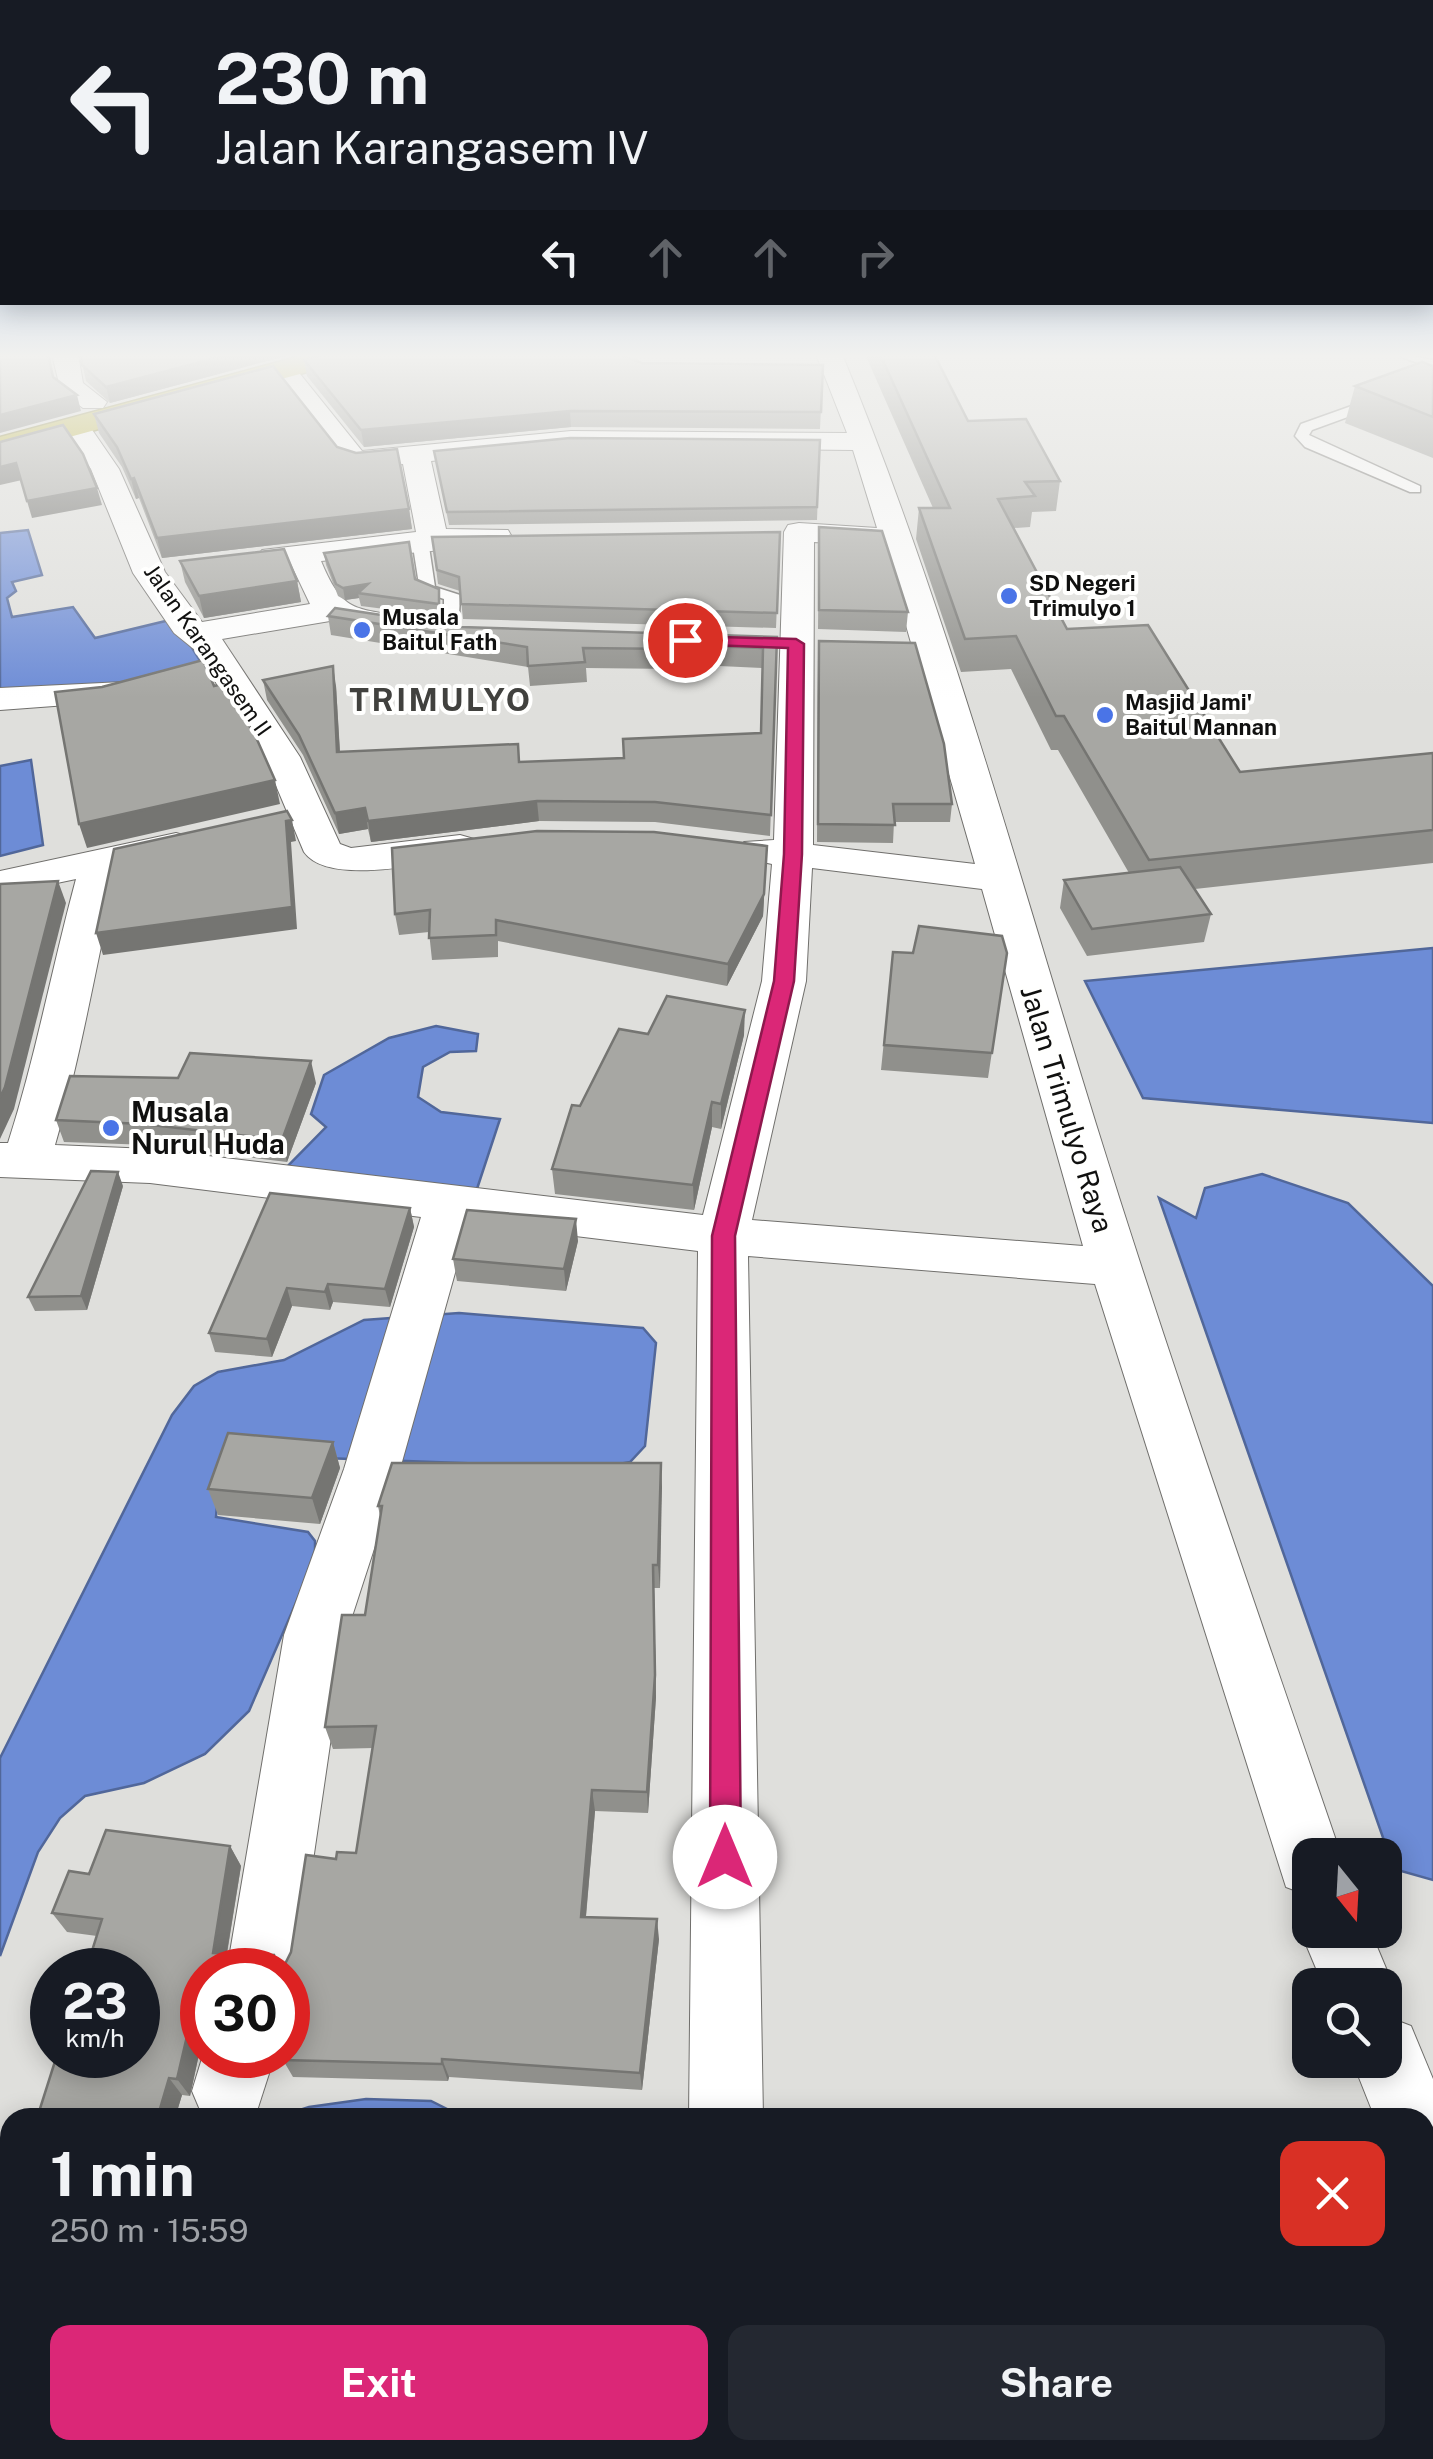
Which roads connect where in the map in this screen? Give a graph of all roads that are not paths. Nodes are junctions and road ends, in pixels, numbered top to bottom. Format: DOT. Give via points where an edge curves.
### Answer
graph roads {
  1 [pos="105,469"];
  2 [pos="417,469"];
  3 [pos="873,469"];
  4 [pos="1368,469"];
  5 [pos="1415,489"];
  6 [pos="531,536"];
  7 [pos="895,538"];
  8 [pos="426,540"];
  9 [pos="302,554"];
  10 [pos="245,561"];
  11 [pos="188,568"];
  12 [pos="149,573"];
  13 [pos="329,610"];
  14 [pos="196,633"];
  15 [pos="467,633"];
  16 [pos="757,642"];
  17 [pos="815,644"];
  18 [pos="224,665"];
  19 [pos="0,699"];
  20 [pos="309,814"];
  21 [pos="270,823"];
  22 [pos="213,837"];
  23 [pos="501,842"];
  24 [pos="714,845"];
  25 [pos="793,854"];
  26 [pos="100,862"];
  27 [pos="998,879"];
  28 [pos="0,883"];
  29 [pos="14,1160"];
  30 [pos="449,1206"];
  31 [pos="723,1236"];
  32 [pos="1115,1267"];
  33 [pos="1302,1838"];
  34 [pos="265,1948"];
  35 [pos="1396,2078"];
  36 [pos="726,2108"];
  37 [pos="1408,2108"];
  1 -- 12 [label="street, Jalan Karangasem II"];
  2 -- 8 [label="street"];
  3 -- 7 [label="street, Jalan Trimulyo Raya"];
  4 -- 5 [label="lane"];
  6 -- 8 [label="street"];
  7 -- 17 [label="street" via="784,532"];
  7 -- 27 [label="street, Jalan Trimulyo Raya" via="910,646"];
  8 -- 9 [label="street"];
  8 -- 15 [label="lane" via="428,591 452,594"];
  9 -- 10 [label="street"];
  9 -- 13 [label="street"];
  11 -- 12 [label="street"];
  12 -- 14 [label="street, Jalan Karangasem II"];
  13 -- 14 [label="street"];
  13 -- 15 [label="street"];
  14 -- 18 [label="street, Jalan Karangasem II"];
  16 -- 17 [label="street"];
  17 -- 25 [label="street"];
  18 -- 19 [label="street" via="108,696"];
  18 -- 20 [label="street, Jalan Karangasem II"];
  20 -- 21 [label="street"];
  20 -- 23 [label="street, Jalan Karangasem II" via="324,852 348,860"];
  22 -- 26 [label="street"];
  24 -- 25 [label="street"];
  25 -- 27 [label="street"];
  25 -- 31 [label="street" via="784,981"];
  26 -- 28 [label="street"];
  26 -- 29 [label="street" via="57,1062"];
  27 -- 32 [label="street, Jalan Trimulyo Raya"];
  29 -- 30 [label="street" via="150,1166"];
  30 -- 31 [label="street"];
  30 -- 34 [label="street" via="315,1635"];
  31 -- 32 [label="street"];
  31 -- 36 [label="street"];
  32 -- 33 [label="street, Jalan Trimulyo Raya"];
  35 -- 37 [label="street"];
}
